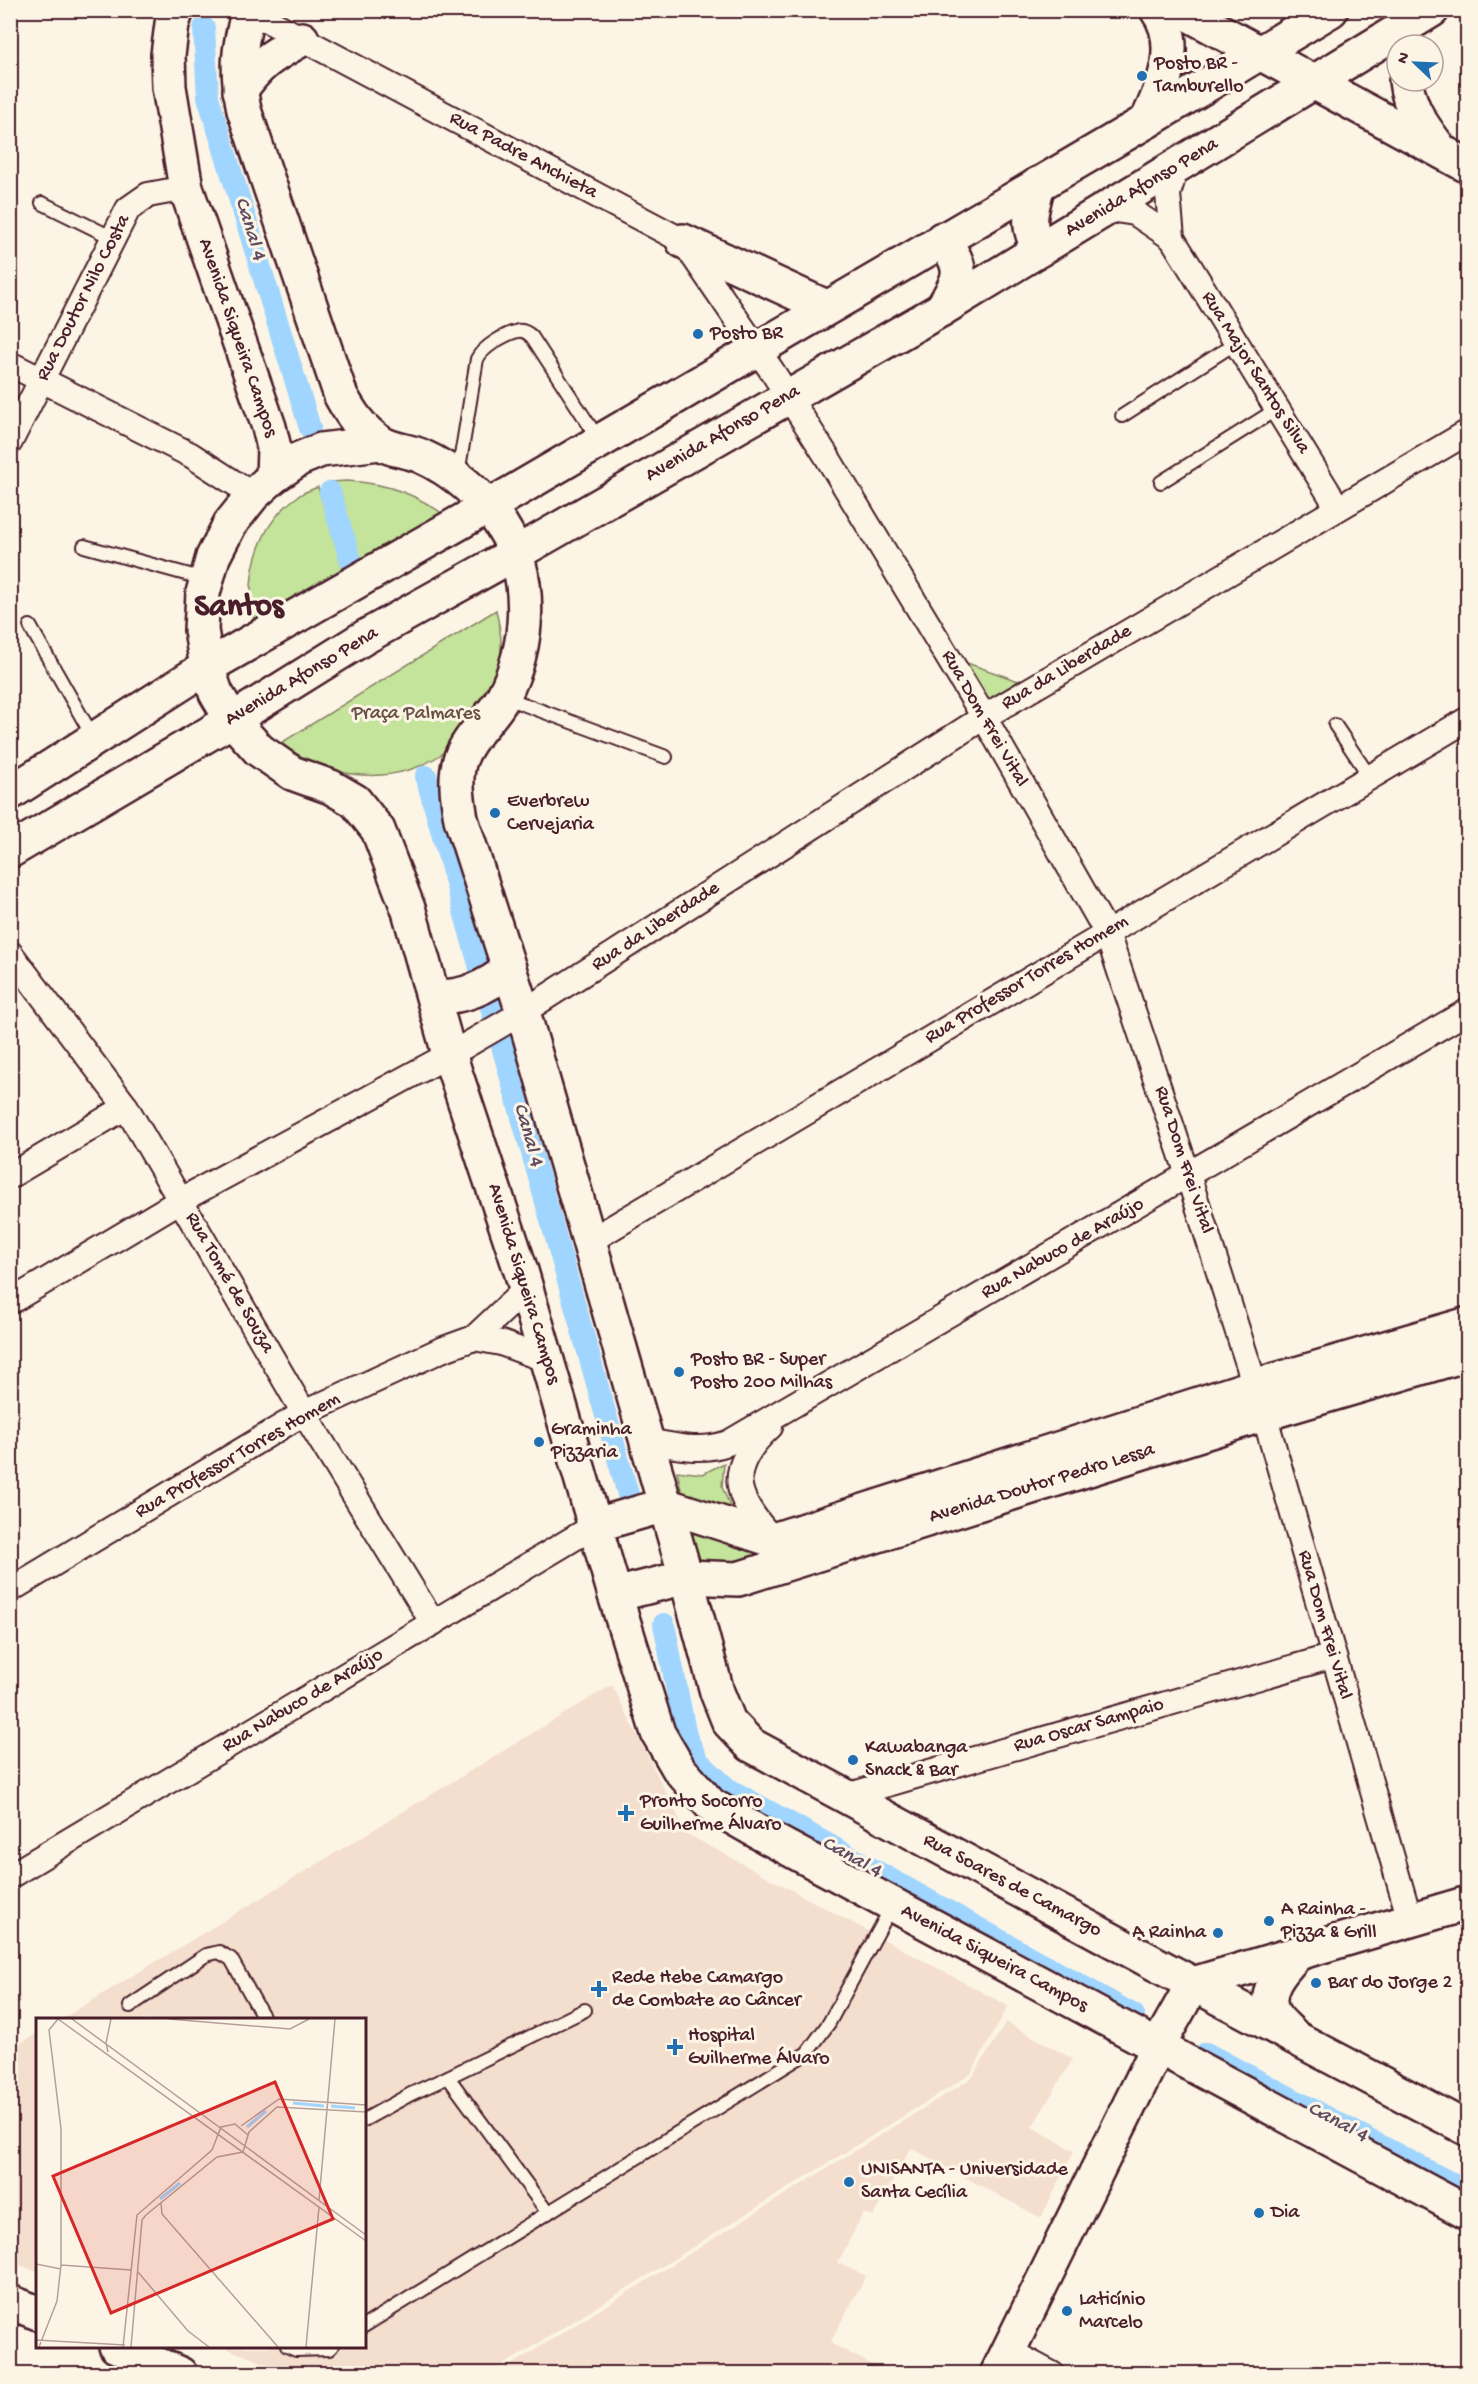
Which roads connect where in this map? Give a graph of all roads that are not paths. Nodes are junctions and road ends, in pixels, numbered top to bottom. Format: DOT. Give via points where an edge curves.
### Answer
graph roads {
  1 [pos="177,10"];
  2 [pos="1157,10"];
  3 [pos="1181,10"];
  4 [pos="1331,10"];
  5 [pos="248,11"];
  6 [pos="1420,25"];
  7 [pos="302,39"];
  8 [pos="1262,53"];
  9 [pos="1314,83"];
  10 [pos="240,92"];
  11 [pos="1408,93"];
  12 [pos="1147,121"];
  13 [pos="1455,159"];
  14 [pos="1176,168"];
  15 [pos="1038,184"];
  16 [pos="186,188"];
  17 [pos="42,203"];
  18 [pos="1108,209"];
  19 [pos="113,238"];
  20 [pos="1172,238"];
  21 [pos="942,239"];
  22 [pos="683,241"];
  23 [pos="1040,249"];
  24 [pos="826,307"];
  25 [pos="942,309"];
  26 [pos="1236,343"];
  27 [pos="756,348"];
  28 [pos="10,364"];
  29 [pos="41,380"];
  30 [pos="788,396"];
  31 [pos="1277,410"];
  32 [pos="1122,416"];
  33 [pos="1467,432"];
  34 [pos="599,441"];
  35 [pos="10,442"];
  36 [pos="368,444"];
  37 [pos="457,477"];
  38 [pos="272,479"];
  39 [pos="1161,482"];
  40 [pos="488,507"];
  41 [pos="1338,508"];
  42 [pos="84,546"];
  43 [pos="515,554"];
  44 [pos="207,580"];
  45 [pos="30,626"];
  46 [pos="207,667"];
  47 [pos="503,697"];
  48 [pos="984,717"];
  49 [pos="1467,719"];
  50 [pos="232,720"];
  51 [pos="1335,725"];
  52 [pos="94,740"];
  53 [pos="666,757"];
  54 [pos="1370,777"];
  55 [pos="10,794"];
  56 [pos="10,851"];
  57 [pos="1107,933"];
  58 [pos="10,952"];
  59 [pos="500,976"];
  60 [pos="442,997"];
  61 [pos="1467,1011"];
  62 [pos="514,1017"];
  63 [pos="457,1050"];
  64 [pos="126,1107"];
  65 [pos="1188,1175"];
  66 [pos="10,1176"];
  67 [pos="181,1200"];
  68 [pos="588,1242"];
  69 [pos="526,1289"];
  70 [pos="10,1302"];
  71 [pos="1467,1324"];
  72 [pos="474,1338"];
  73 [pos="1467,1354"];
  74 [pos="547,1360"];
  75 [pos="1260,1400"];
  76 [pos="789,1409"];
  77 [pos="304,1413"];
  78 [pos="647,1441"];
  79 [pos="659,1507"];
  80 [pos="601,1524"];
  81 [pos="773,1540"];
  82 [pos="676,1579"];
  83 [pos="10,1590"];
  84 [pos="621,1594"];
  85 [pos="433,1623"];
  86 [pos="1333,1656"];
  87 [pos="846,1796"];
  88 [pos="10,1876"];
  89 [pos="1467,1903"];
  90 [pos="893,1905"];
  91 [pos="1410,1920"];
  92 [pos="1296,1955"];
  93 [pos="1190,1990"];
  94 [pos="130,2006"];
  95 [pos="585,2010"];
  96 [pos="264,2018"];
  97 [pos="1293,2036"];
  98 [pos="1160,2043"];
  99 [pos="448,2077"];
  100 [pos="366,2119"];
  101 [pos="1467,2129"];
  102 [pos="548,2213"];
  103 [pos="1467,2213"];
  104 [pos="10,2302"];
  105 [pos="36,2312"];
  106 [pos="366,2325"];
  107 [pos="121,2348"];
  108 [pos="292,2348"];
  109 [pos="330,2348"];
  110 [pos="148,2360"];
  111 [pos="1003,2362"];
  112 [pos="180,2373"];
  113 [pos="1052,2373"];
  1 -- 16 [label="main road, Avenida Siqueira Campos" via="168,55 169,87"];
  2 -- 12 [label="main road" via="1168,32 1169,47 1161,92"];
  3 -- 8 [label="main road"];
  4 -- 8 [label="main road"];
  5 -- 7 [label="street, Rua Padre Anchieta"];
  5 -- 10 [label="main road" via="239,48"];
  6 -- 9 [label="main road, Avenida Afonso Pena"];
  7 -- 10 [label="main road" via="255,69"];
  7 -- 22 [label="street, Rua Padre Anchieta"];
  8 -- 9 [label="main road"];
  8 -- 12 [label="main road"];
  9 -- 13 [label="main road"];
  9 -- 14 [label="main road, Avenida Afonso Pena"];
  10 -- 36 [label="main road" via="341,396"];
  11 -- 13 [label="main road" via="1416,117"];
  12 -- 15 [label="main road"];
  14 -- 18 [label="main road, Avenida Afonso Pena"];
  14 -- 20 [label="street, Rua Major Santos Silva" via="1168,194"];
  15 -- 21 [label="main road"];
  15 -- 23 [label="main road" via="1029,222 1031,236"];
  16 -- 19 [label="street, Rua Doutor Nilo Costa" via="148,195 128,209"];
  16 -- 38 [label="main road, Avenida Siqueira Campos" via="269,427 274,448"];
  17 -- 19 [label="lane"];
  18 -- 20 [label="street, Rua Major Santos Silva" via="1135,213"];
  18 -- 23 [label="main road, Avenida Afonso Pena"];
  19 -- 29 [label="street, Rua Doutor Nilo Costa"];
  20 -- 26 [label="street, Rua Major Santos Silva"];
  21 -- 24 [label="main road"];
  21 -- 25 [label="main road" via="958,263 958,282"];
  22 -- 24 [label="main road"];
  22 -- 27 [label="street, Rua Padre Anchieta"];
  23 -- 25 [label="main road, Avenida Afonso Pena"];
  24 -- 27 [label="main road"];
  25 -- 30 [label="main road, Avenida Afonso Pena"];
  26 -- 31 [label="street, Rua Major Santos Silva"];
  26 -- 32 [label="lane"];
  27 -- 30 [label="street, Rua Padre Anchieta"];
  27 -- 34 [label="main road"];
  28 -- 29 [label="street"];
  29 -- 35 [label="street, Rua Doutor Nilo Costa"];
  29 -- 38 [label="street" via="191,455"];
  30 -- 43 [label="main road, Avenida Afonso Pena"];
  30 -- 48 [label="street, Rua Dom Frei Vital"];
  31 -- 39 [label="lane"];
  31 -- 41 [label="street, Rua Major Santos Silva"];
  33 -- 41 [label="street, Rua da Liberdade"];
  34 -- 37 [label="lane" via="532,337 518,331 484,349 477,359"];
  34 -- 40 [label="main road"];
  36 -- 37 [label="main road" via="420,456"];
  36 -- 38 [label="main road" via="321,450 299,459"];
  37 -- 40 [label="main road"];
  38 -- 44 [label="main road, Avenida Siqueira Campos" via="230,524 213,557"];
  40 -- 43 [label="main road" via="504,528"];
  40 -- 46 [label="main road"];
  41 -- 48 [label="street, Rua da Liberdade"];
  42 -- 44 [label="lane"];
  43 -- 47 [label="main road" via="523,582 525,612 515,670"];
  43 -- 50 [label="main road, Avenida Afonso Pena" via="365,637"];
  44 -- 46 [label="main road, Avenida Siqueira Campos" via="201,630"];
  45 -- 52 [label="lane"];
  46 -- 50 [label="main road, Avenida Siqueira Campos"];
  46 -- 52 [label="main road"];
  47 -- 53 [label="lane"];
  47 -- 59 [label="main road" via="467,744 459,762 458,790"];
  48 -- 57 [label="street, Rua Dom Frei Vital"];
  48 -- 62 [label="street, Rua da Liberdade"];
  49 -- 54 [label="street, Rua Professor Torres Homem"];
  50 -- 56 [label="main road, Avenida Afonso Pena"];
  50 -- 60 [label="main road, Avenida Siqueira Campos" via="259,750 292,773 331,787 355,801 378,830"];
  51 -- 54 [label="lane"];
  52 -- 55 [label="main road"];
  54 -- 57 [label="street, Rua Professor Torres Homem"];
  57 -- 65 [label="street, Rua Dom Frei Vital"];
  57 -- 68 [label="street, Rua Professor Torres Homem"];
  58 -- 64 [label="street, Rua Tomé de Souza"];
  59 -- 60 [label="main road"];
  59 -- 62 [label="main road"];
  60 -- 63 [label="main road, Avenida Siqueira Campos"];
  61 -- 65 [label="street, Rua Nabuco de Araújo"];
  62 -- 63 [label="street, Rua da Liberdade"];
  62 -- 68 [label="main road"];
  63 -- 67 [label="street"];
  63 -- 69 [label="main road, Avenida Siqueira Campos"];
  64 -- 66 [label="street"];
  64 -- 67 [label="street, Rua Tomé de Souza"];
  65 -- 75 [label="street, Rua Dom Frei Vital"];
  65 -- 76 [label="street, Rua Nabuco de Araújo"];
  67 -- 70 [label="street"];
  67 -- 77 [label="street, Rua Tomé de Souza"];
  68 -- 78 [label="main road"];
  69 -- 72 [label="street, Rua Professor Torres Homem"];
  69 -- 74 [label="main road, Avenida Siqueira Campos"];
  71 -- 75 [label="main road, Avenida Doutor Pedro Lessa"];
  72 -- 74 [label="street, Rua Professor Torres Homem" via="501,1342"];
  72 -- 77 [label="street, Rua Professor Torres Homem"];
  73 -- 75 [label="main road, Avenida Doutor Pedro Lessa"];
  74 -- 80 [label="main road, Avenida Siqueira Campos"];
  75 -- 81 [label="main road, Avenida Doutor Pedro Lessa"];
  75 -- 82 [label="main road, Avenida Doutor Pedro Lessa" via="738,1579"];
  75 -- 86 [label="street, Rua Dom Frei Vital"];
  76 -- 78 [label="street, Rua Nabuco de Araújo" via="712,1449"];
  76 -- 81 [label="street" via="746,1454 739,1470 740,1492 747,1509"];
  77 -- 83 [label="street, Rua Professor Torres Homem"];
  77 -- 85 [label="street, Rua Tomé de Souza"];
  78 -- 79 [label="main road"];
  79 -- 80 [label="main road"];
  79 -- 81 [label="main road"];
  79 -- 82 [label="main road"];
  80 -- 84 [label="main road, Avenida Siqueira Campos"];
  80 -- 85 [label="street, Rua Nabuco de Araújo"];
  82 -- 84 [label="main road, Avenida Doutor Pedro Lessa"];
  82 -- 87 [label="main road, Rua Soares de Camargo" via="729,1722 751,1745"];
  84 -- 90 [label="main road, Avenida Siqueira Campos" via="658,1733 685,1776 711,1805"];
  85 -- 88 [label="street, Rua Nabuco de Araújo"];
  86 -- 87 [label="street, Rua Oscar Sampaio"];
  86 -- 91 [label="street, Rua Dom Frei Vital"];
  87 -- 93 [label="main road, Rua Soares de Camargo"];
  89 -- 91 [label="main road"];
  90 -- 98 [label="main road, Avenida Siqueira Campos"];
  90 -- 102 [label="lane" via="829,2023 807,2053"];
  91 -- 92 [label="main road"];
  92 -- 93 [label="main road"];
  92 -- 97 [label="main road" via="1277,1977 1270,2000 1273,2013"];
  93 -- 97 [label="main road, Rua Soares de Camargo"];
  93 -- 98 [label="main road"];
  94 -- 96 [label="lane" via="206,1955 219,1952 231,1959"];
  95 -- 99 [label="lane"];
  97 -- 101 [label="main road, Rua Soares de Camargo"];
  98 -- 103 [label="main road, Avenida Siqueira Campos"];
  98 -- 111 [label="main road"];
  99 -- 100 [label="lane"];
  99 -- 102 [label="lane"];
  102 -- 106 [label="lane"];
  104 -- 105 [label="main road"];
  107 -- 110 [label="main road"];
  108 -- 109 [label="lane"];
  110 -- 112 [label="main road"];
  111 -- 113 [label="street"];
}
